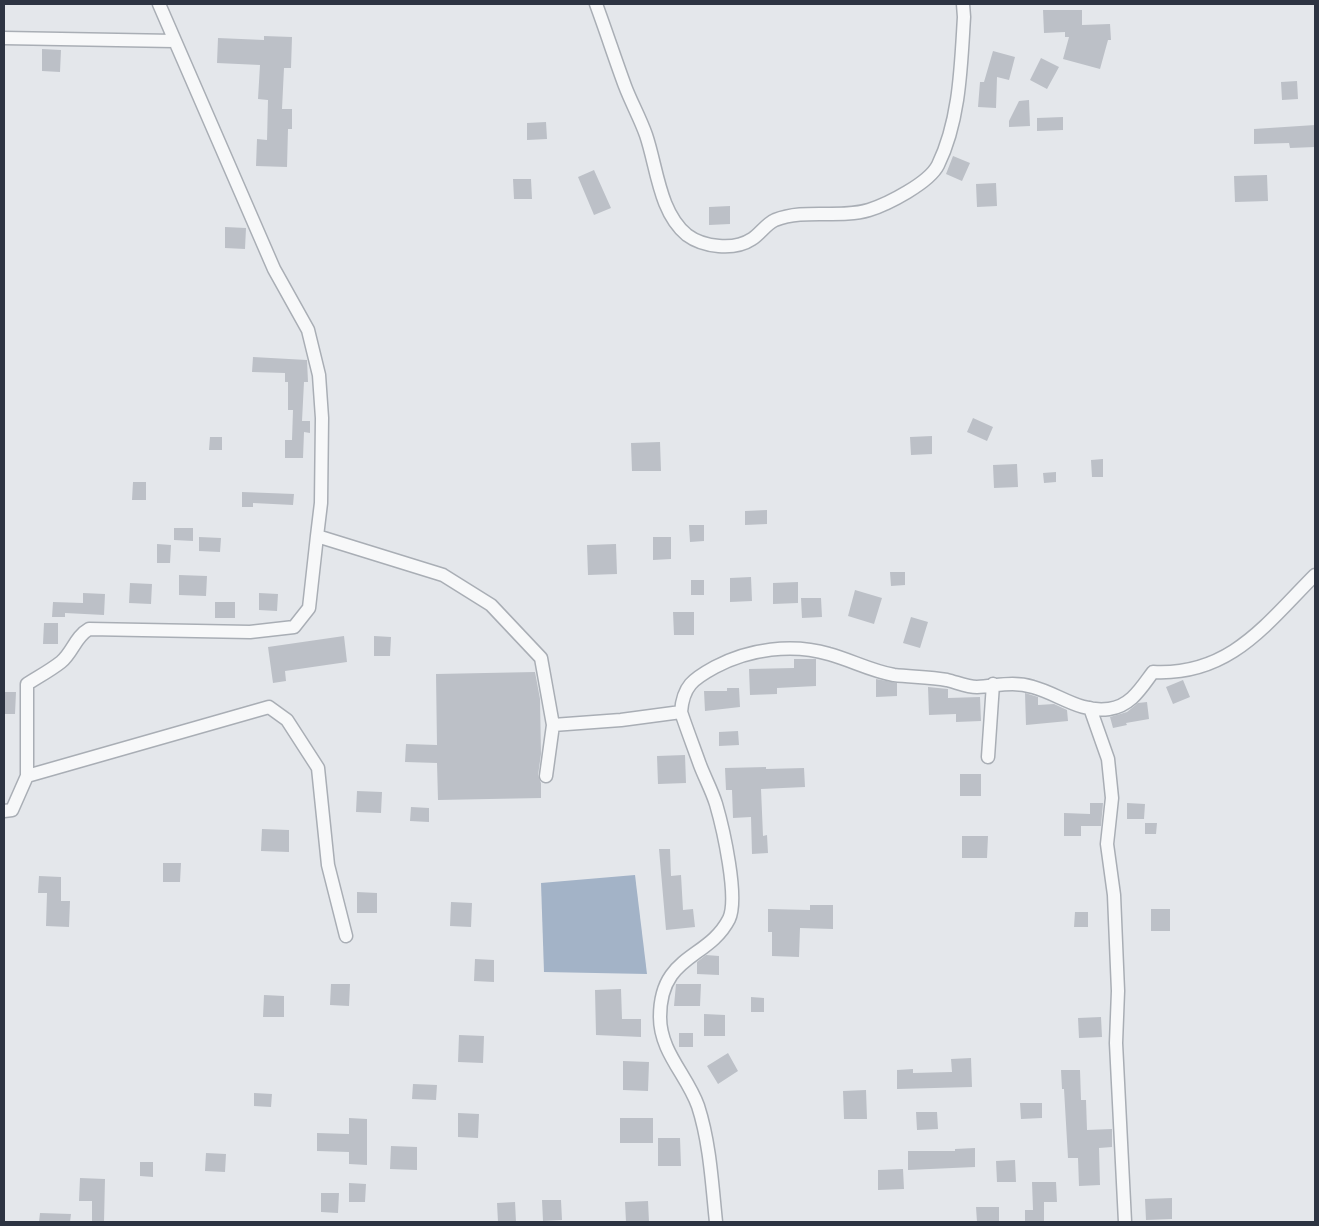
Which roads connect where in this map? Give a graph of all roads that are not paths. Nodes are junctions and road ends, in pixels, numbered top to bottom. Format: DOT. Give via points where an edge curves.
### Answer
graph roads {
  1 [pos="159,4"];
  2 [pos="596,4"];
  3 [pos="963,4"];
  4 [pos="4,38"];
  5 [pos="174,41"];
  6 [pos="318,536"];
  7 [pos="1315,575"];
  8 [pos="993,684"];
  9 [pos="1090,708"];
  10 [pos="681,712"];
  11 [pos="553,725"];
  12 [pos="988,757"];
  13 [pos="26,776"];
  14 [pos="546,776"];
  15 [pos="4,811"];
  16 [pos="346,936"];
  17 [pos="716,1222"];
  18 [pos="1125,1222"];
  1 -- 5 [label="street"];
  2 -- 3 [label="street" via="646,135 654,169 672,216 686,234 701,244 719,246 750,240 774,220 869,210 921,183 937,166 952,122 958,94"];
  4 -- 5 [label="street"];
  5 -- 6 [label="street" via="274,270 308,330 319,375 322,418"];
  6 -- 11 [label="street" via="443,575 491,605 541,658"];
  6 -- 13 [label="street" via="309,608 294,627 250,632 89,629 80,634 61,662 27,684"];
  7 -- 9 [label="street" via="1263,630 1231,654 1200,667 1174,673 1153,672 1131,701 1109,709"];
  8 -- 9 [label="street" via="1009,682 1034,687 1065,702"];
  8 -- 10 [label="street" via="975,687 893,674 858,666 829,654 791,648 756,652 726,661 695,678 682,696"];
  8 -- 12 [label="street"];
  9 -- 18 [label="street" via="1108,759 1112,798 1107,844 1114,895 1118,991 1116,1044"];
  10 -- 11 [label="street"];
  10 -- 17 [label="street" via="716,803 734,906 714,939 679,964 664,988 660,1016 663,1041 698,1106"];
  11 -- 14 [label="street"];
  13 -- 15 [label="street" via="12,810"];
  13 -- 16 [label="street" via="269,707 287,720 318,768 328,865"];
}
